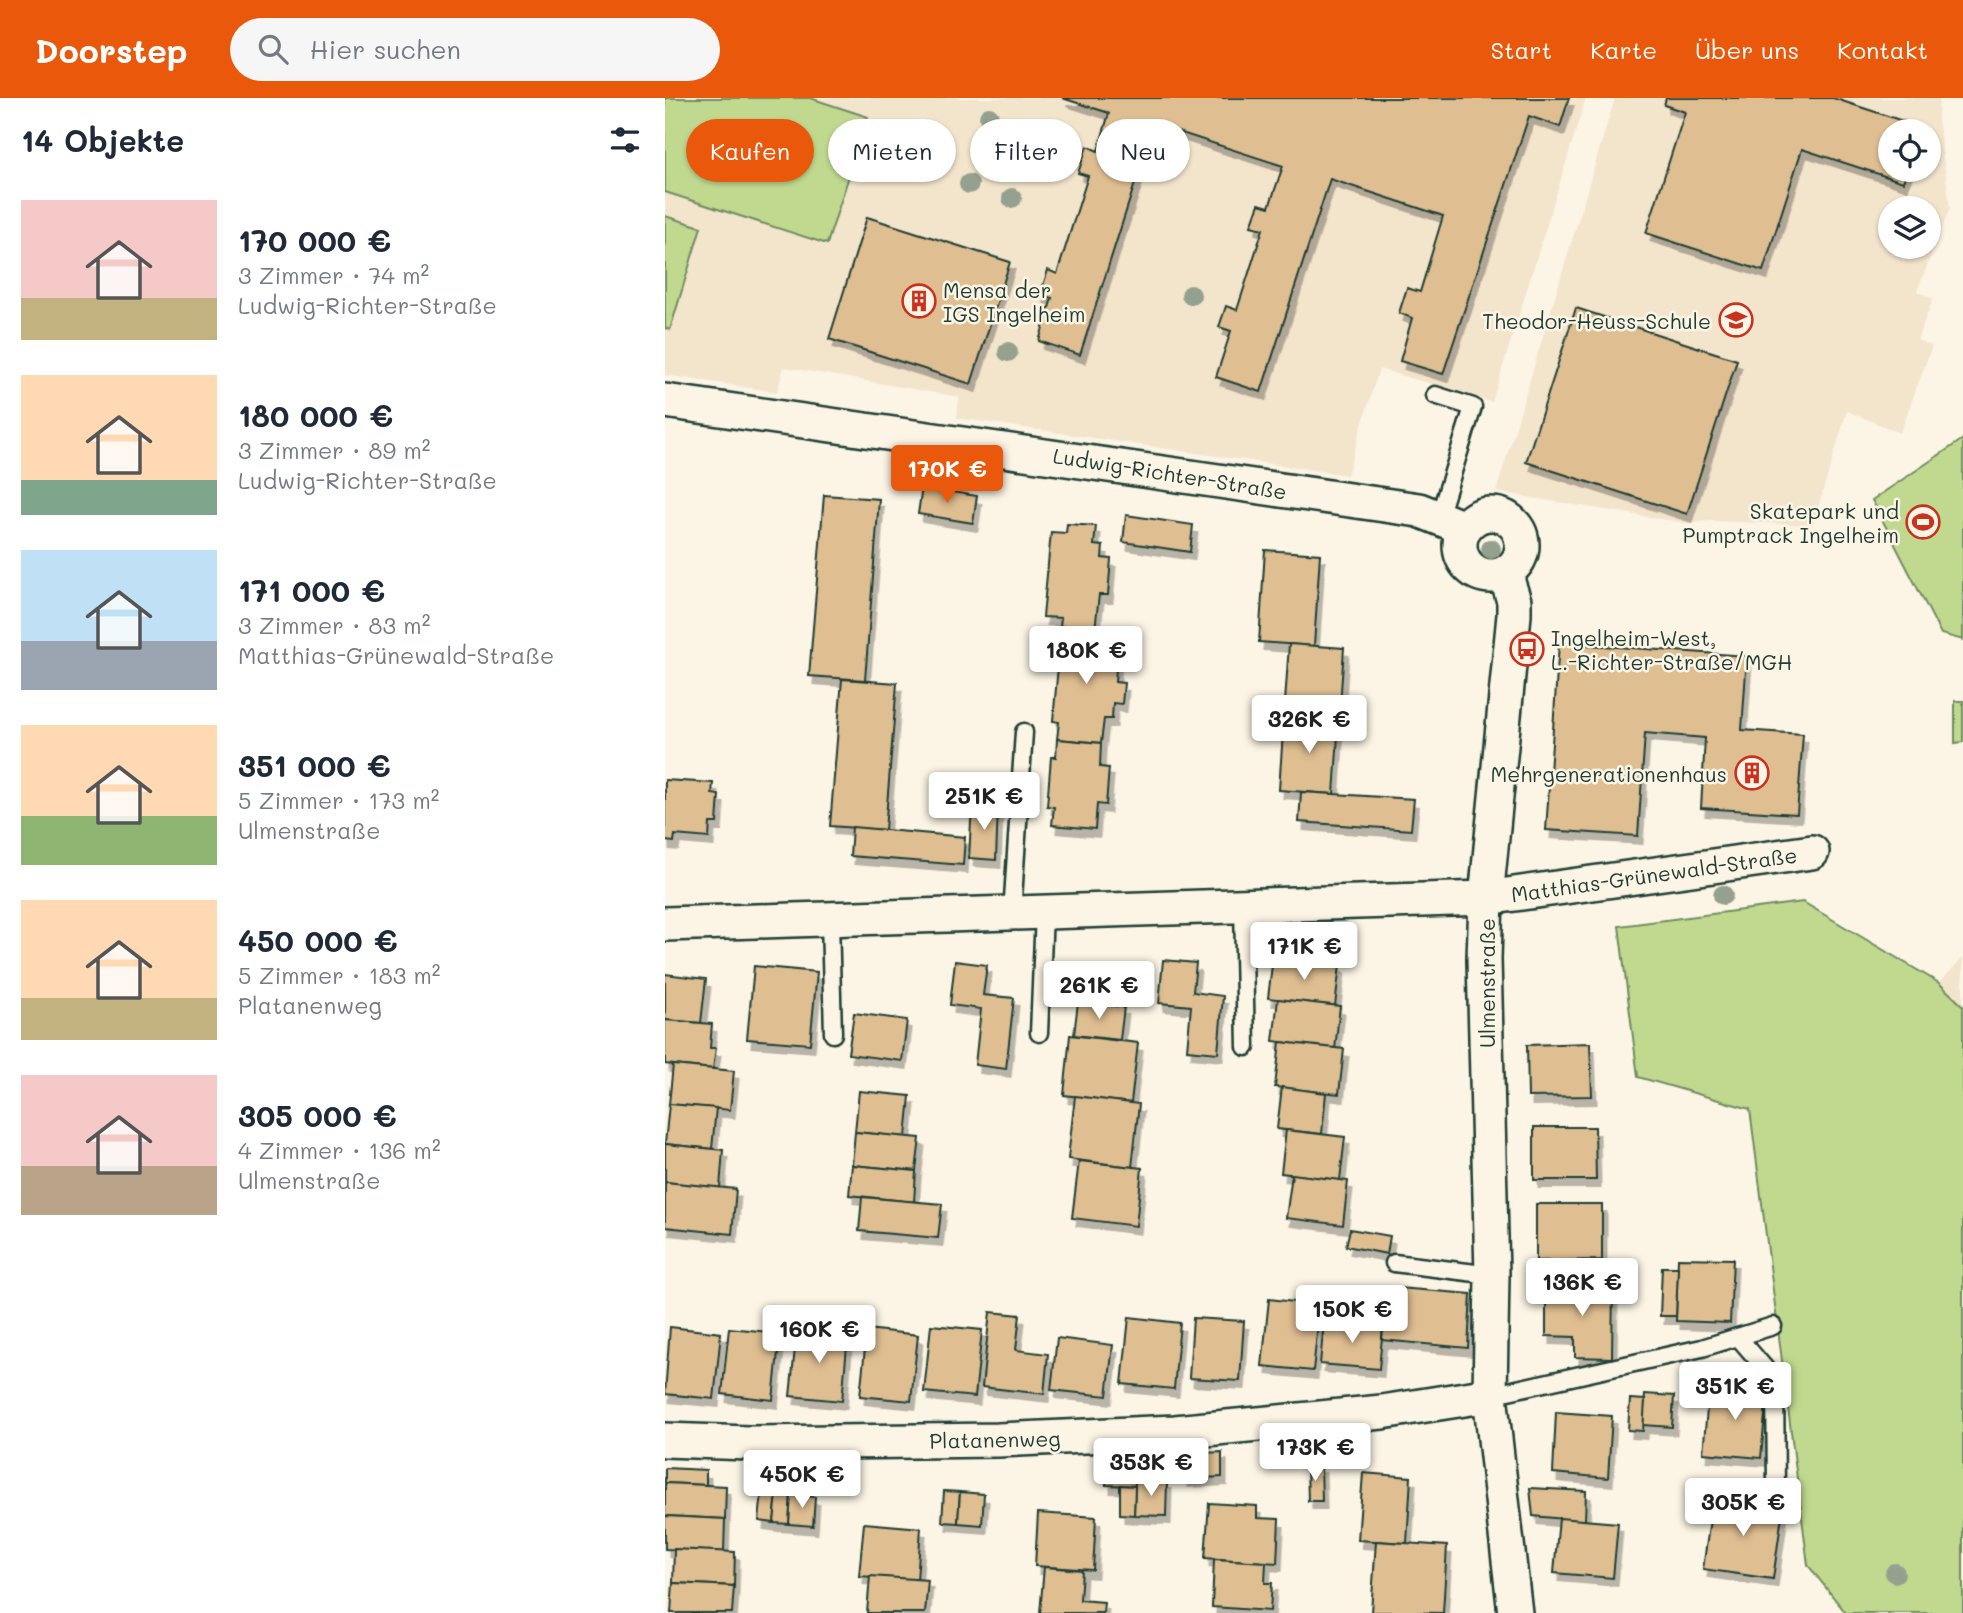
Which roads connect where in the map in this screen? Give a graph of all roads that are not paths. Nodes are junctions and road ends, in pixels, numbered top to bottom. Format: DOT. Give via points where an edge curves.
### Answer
graph roads {
  1 [pos="1435,395"];
  2 [pos="665,401"];
  3 [pos="1451,522"];
  4 [pos="1505,573"];
  5 [pos="1024,732"];
  6 [pos="1812,852"];
  7 [pos="1486,898"];
  8 [pos="1243,906"];
  9 [pos="1028,914"];
  10 [pos="830,920"];
  11 [pos="665,924"];
  12 [pos="1039,1033"];
  13 [pos="834,1034"];
  14 [pos="1246,1047"];
  15 [pos="1394,1262"];
  16 [pos="1492,1275"];
  17 [pos="1773,1326"];
  18 [pos="1738,1337"];
  19 [pos="1490,1395"];
  20 [pos="665,1440"];
  21 [pos="1776,1489"];
  22 [pos="1515,1613"];
  1 -- 3 [label="lane" via="1473,407"];
  2 -- 3 [label="street, Ludwig-Richter-Straße" via="1419,510"];
  3 -- 4 [label="street" via="1468,567 1489,577"];
  3 -- 4 [label="street" via="1489,514 1516,526 1522,548 1514,567"];
  4 -- 7 [label="street, Ulmenstraße" via="1514,615"];
  5 -- 9 [label="lane"];
  6 -- 7 [label="street, Matthias-Grünewald-Straße"];
  7 -- 8 [label="street, Matthias-Grünewald-Straße"];
  7 -- 16 [label="street, Ulmenstraße"];
  8 -- 9 [label="street, Matthias-Grünewald-Straße"];
  8 -- 14 [label="lane"];
  9 -- 10 [label="street, Matthias-Grünewald-Straße"];
  9 -- 12 [label="lane"];
  10 -- 11 [label="street, Matthias-Grünewald-Straße"];
  10 -- 13 [label="lane"];
  15 -- 16 [label="lane"];
  16 -- 19 [label="street, Ulmenstraße"];
  17 -- 18 [label="lane"];
  18 -- 19 [label="lane"];
  18 -- 21 [label="lane" via="1775,1380"];
  19 -- 20 [label="street, Platanenweg" via="1382,1412 1175,1432 998,1440"];
  19 -- 22 [label="street, Ulmenstraße"];
}
